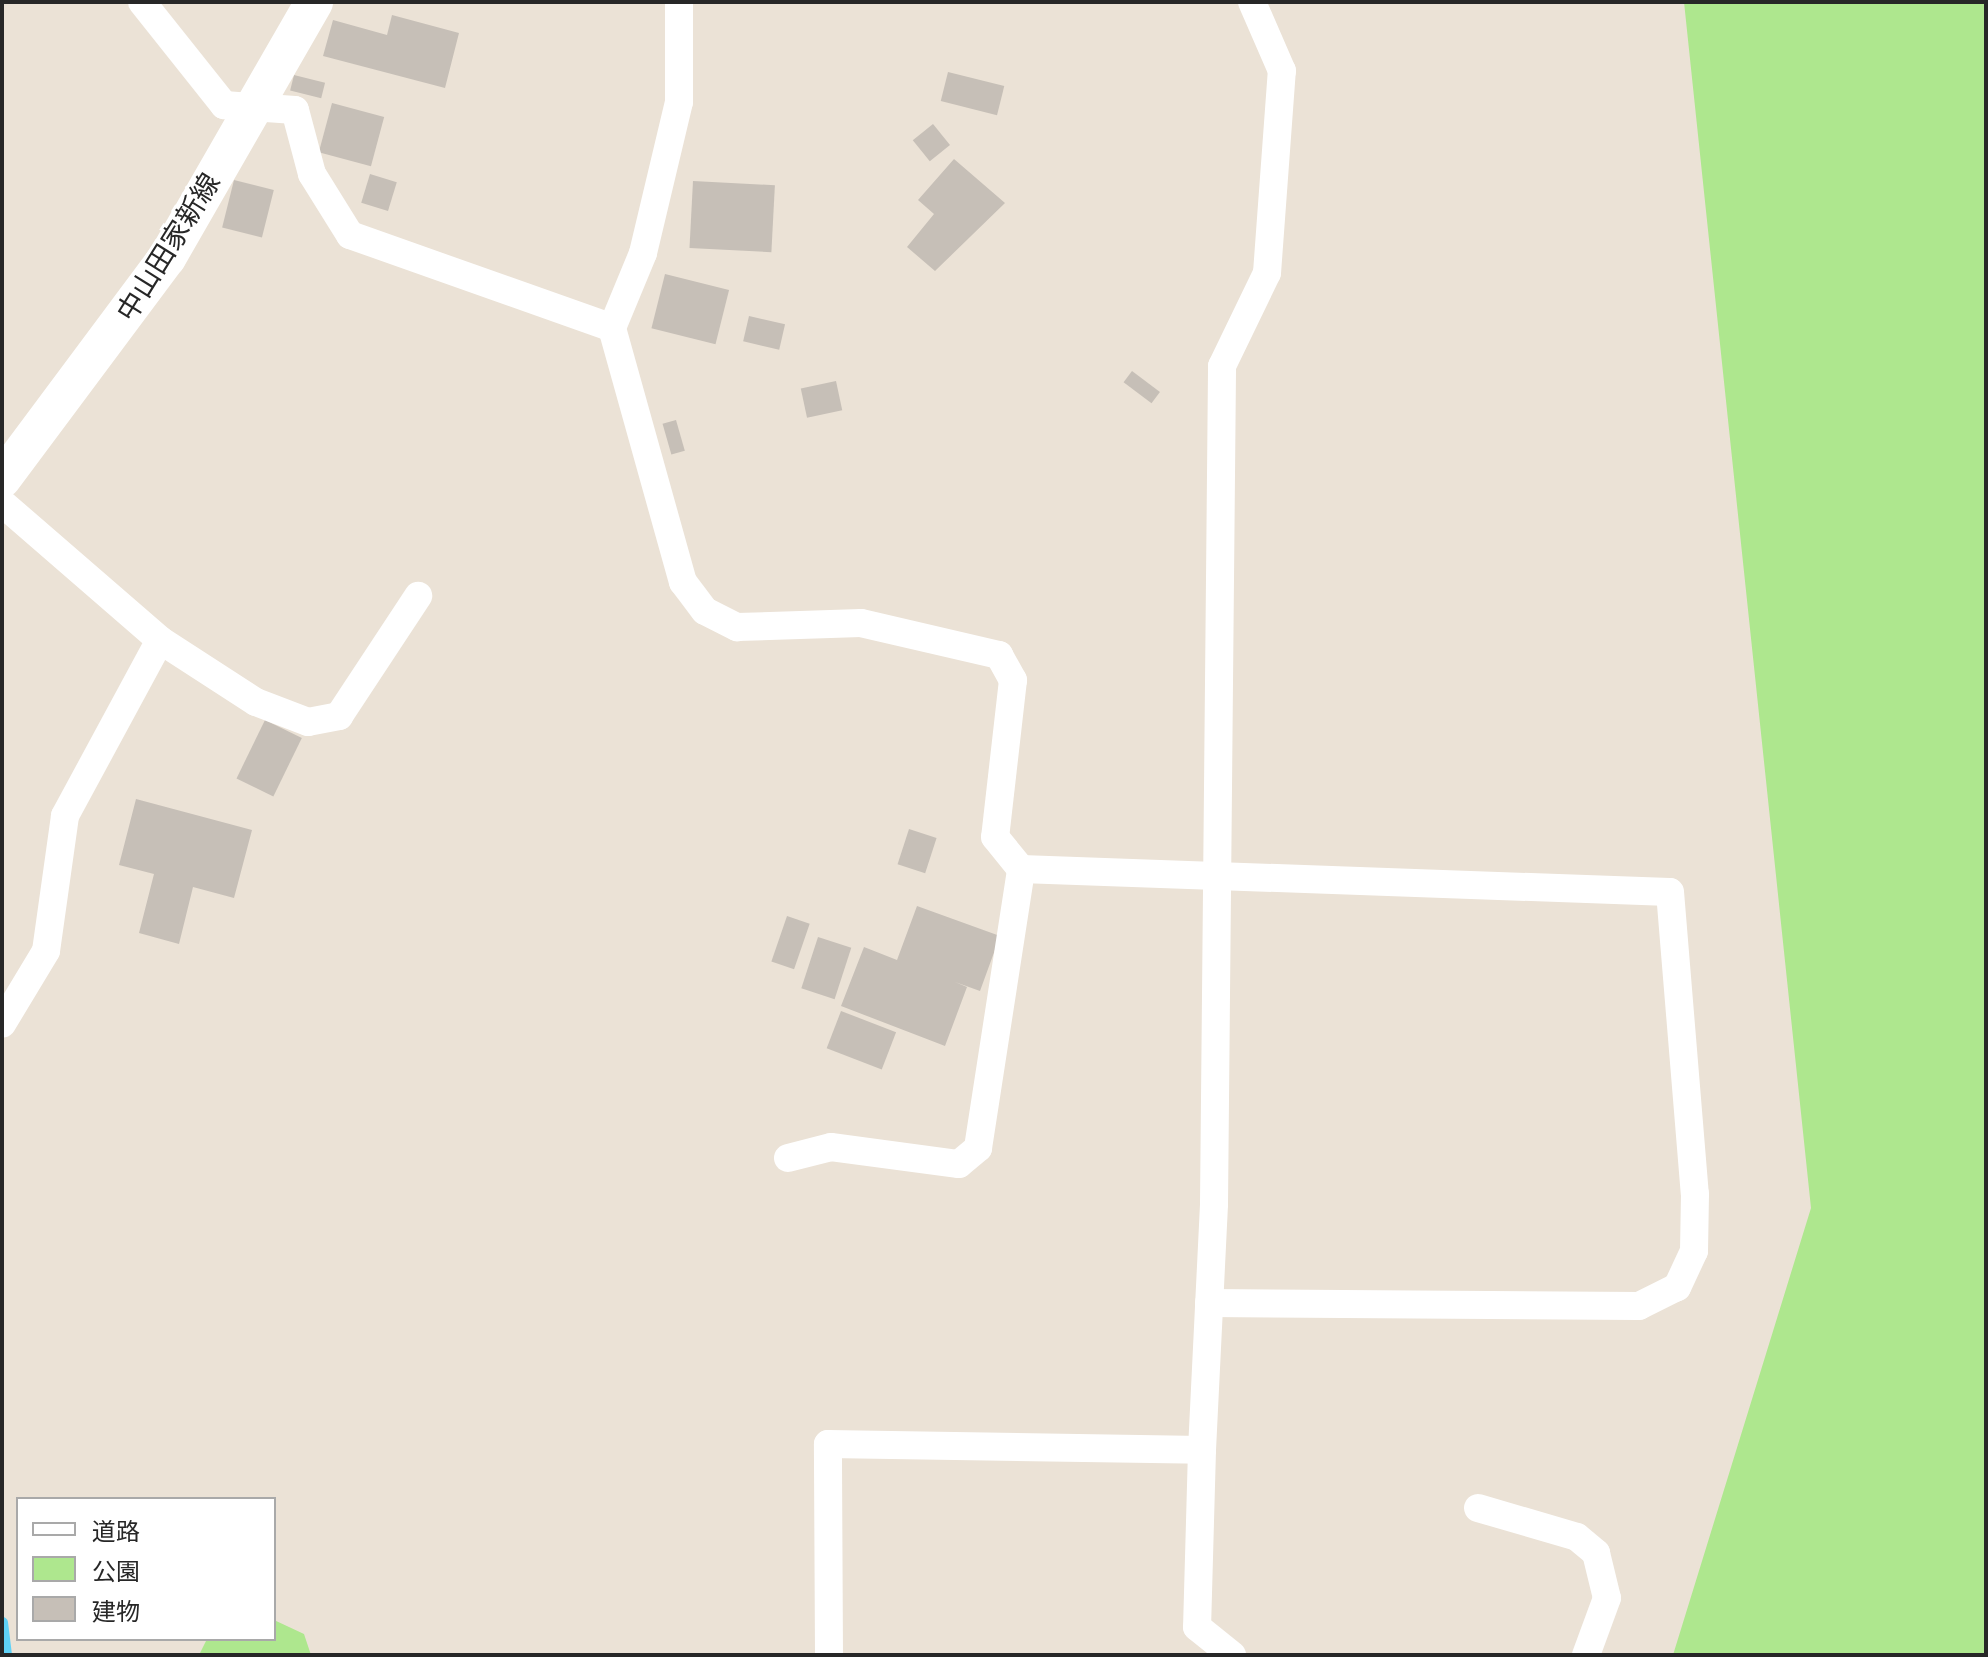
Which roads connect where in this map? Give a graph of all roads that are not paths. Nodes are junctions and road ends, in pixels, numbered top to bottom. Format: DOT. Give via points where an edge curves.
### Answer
graph roads {
  1 [pos="142,2"];
  2 [pos="314,2"];
  3 [pos="679,2"];
  4 [pos="1252,2"];
  5 [pos="251,105"];
  6 [pos="612,328"];
  7 [pos="2,479"];
  8 [pos="2,503"];
  9 [pos="418,596"];
  10 [pos="160,640"];
  11 [pos="1021,869"];
  12 [pos="1213,880"];
  13 [pos="2,1024"];
  14 [pos="788,1158"];
  15 [pos="1209,1303"];
  16 [pos="1202,1450"];
  17 [pos="1478,1508"];
  18 [pos="829,1655"];
  19 [pos="1232,1655"];
  20 [pos="1586,1655"];
  1 -- 5 [label="street" via="224,105"];
  2 -- 5 [label="main road, 中山田家新線"];
  3 -- 6 [label="street" via="679,102 643,253"];
  4 -- 12 [label="street" via="1282,71 1267,273 1222,366"];
  5 -- 6 [label="street" via="295,110 312,174 350,235"];
  5 -- 7 [label="main road, 中山田家新線" via="167,258"];
  6 -- 11 [label="street" via="683,582 705,611 737,627 861,623 999,655 1013,680 995,837"];
  8 -- 10 [label="street"];
  9 -- 10 [label="street" via="339,716 308,722 256,702"];
  10 -- 13 [label="street" via="65,816 46,951"];
  11 -- 12 [label="street"];
  11 -- 14 [label="street" via="978,1148 959,1164 831,1147"];
  12 -- 15 [label="street"];
  12 -- 15 [label="street" via="1670,892 1695,1194 1694,1251 1677,1287 1639,1306"];
  15 -- 16 [label="street"];
  16 -- 18 [label="street" via="828,1444"];
  16 -- 19 [label="street" via="1197,1627"];
  17 -- 20 [label="street" via="1577,1537 1596,1553 1607,1598"];
}
